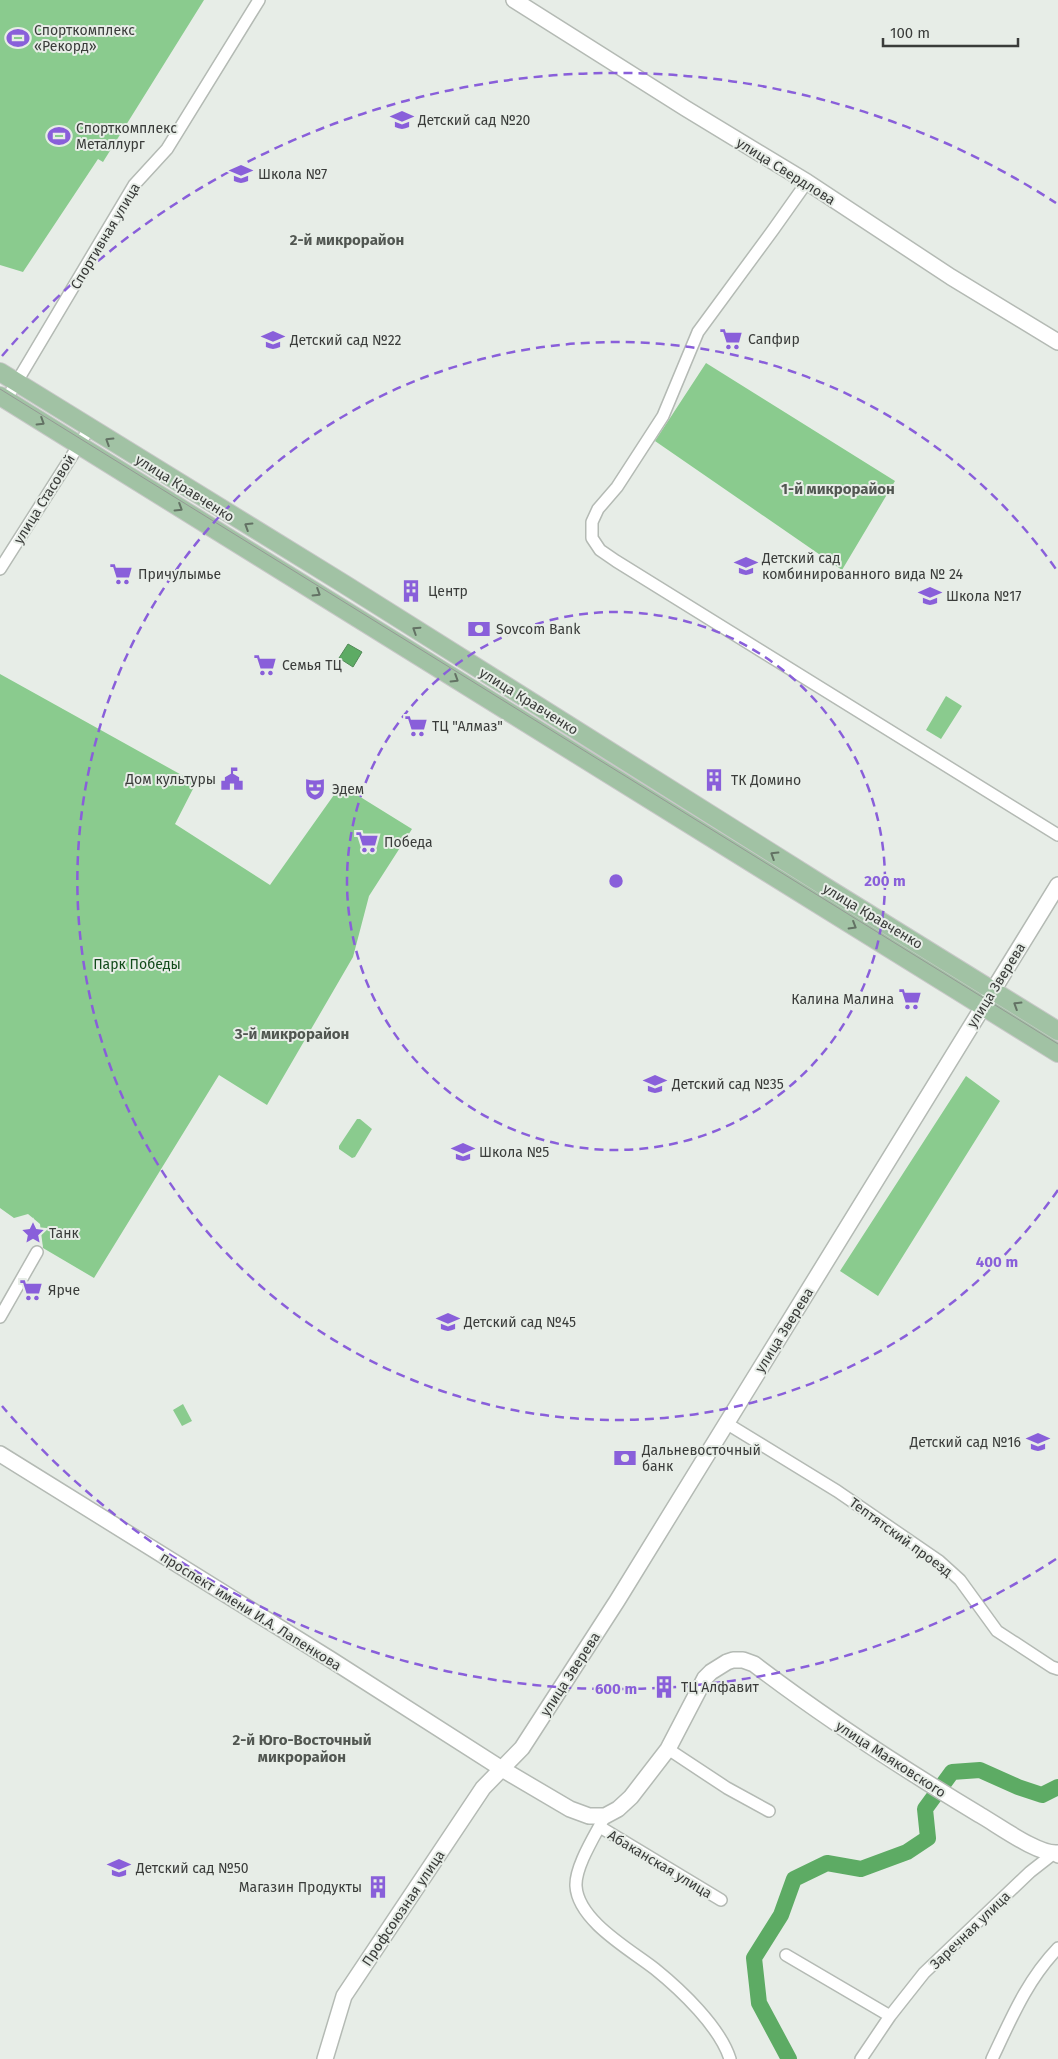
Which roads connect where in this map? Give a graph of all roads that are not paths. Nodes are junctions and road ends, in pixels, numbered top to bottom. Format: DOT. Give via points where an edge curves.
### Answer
graph roads {
  1 [pos="259,0"];
  2 [pos="514,0"];
  3 [pos="806,182"];
  4 [pos="1058,342"];
  5 [pos="0,372"];
  6 [pos="17,383"];
  7 [pos="3,398"];
  8 [pos="90,429"];
  9 [pos="78,445"];
  10 [pos="270,540"];
  11 [pos="260,558"];
  12 [pos="0,569"];
  13 [pos="583,735"];
  14 [pos="572,752"];
  15 [pos="635,768"];
  16 [pos="624,785"];
  17 [pos="688,801"];
  18 [pos="678,818"];
  19 [pos="1058,834"];
  20 [pos="743,836"];
  21 [pos="733,852"];
  22 [pos="796,869"];
  23 [pos="786,885"];
  24 [pos="1058,885"];
  25 [pos="832,891"];
  26 [pos="822,907"];
  27 [pos="894,929"];
  28 [pos="885,945"];
  29 [pos="993,990"];
  30 [pos="982,1007"];
  31 [pos="1058,1031"];
  32 [pos="1058,1053"];
  33 [pos="37,1252"];
  34 [pos="0,1317"];
  35 [pos="726,1423"];
  36 [pos="0,1454"];
  37 [pos="1058,1669"];
  38 [pos="668,1749"];
  39 [pos="502,1769"];
  40 [pos="769,1811"];
  41 [pos="602,1821"];
  42 [pos="1056,1855"];
  43 [pos="721,1900"];
  44 [pos="1058,1948"];
  45 [pos="786,1955"];
  46 [pos="890,2016"];
  47 [pos="325,2059"];
  48 [pos="730,2059"];
  49 [pos="861,2059"];
  50 [pos="992,2059"];
  1 -- 6 [label="street, Спортивная улица" via="167,149 134,185"];
  2 -- 3 [label="main road, улица Свердлова"];
  3 -- 4 [label="main road, улица Свердлова"];
  3 -- 19 [label="street" via="698,332 663,416 617,487 598,509 592,522 592,538 600,550 616,561"];
  5 -- 6 [label="main road, улица Кравченко"];
  6 -- 7 [label="street, Спортивная улица"];
  6 -- 8 [label="main road, улица Кравченко"];
  7 -- 9 [label="main road, улица Кравченко, one-way"];
  8 -- 9 [label="street, улица Стасовой"];
  10 -- 8 [label="main road, улица Кравченко, one-way"];
  9 -- 11 [label="main road, улица Кравченко, one-way"];
  9 -- 12 [label="street, улица Стасовой"];
  10 -- 11 [label="street"];
  13 -- 10 [label="main road, улица Кравченко, one-way"];
  11 -- 14 [label="main road, улица Кравченко, one-way"];
  13 -- 14 [label="street"];
  13 -- 15 [label="main road, улица Кравченко"];
  14 -- 16 [label="main road, улица Кравченко"];
  15 -- 16 [label="street"];
  15 -- 17 [label="main road, улица Кравченко"];
  16 -- 18 [label="main road, улица Кравченко"];
  17 -- 18 [label="street"];
  17 -- 20 [label="main road, улица Кравченко"];
  18 -- 21 [label="main road, улица Кравченко"];
  20 -- 21 [label="street"];
  22 -- 20 [label="main road, улица Кравченко, one-way"];
  21 -- 23 [label="main road, улица Кравченко"];
  22 -- 23 [label="street"];
  22 -- 25 [label="main road, улица Кравченко"];
  23 -- 26 [label="main road, улица Кравченко"];
  24 -- 29 [label="main road, улица Зверева"];
  25 -- 26 [label="street"];
  25 -- 27 [label="main road, улица Кравченко"];
  26 -- 28 [label="main road, улица Кравченко, one-way"];
  27 -- 28 [label="street"];
  27 -- 29 [label="main road, улица Кравченко"];
  28 -- 30 [label="main road, улица Кравченко"];
  29 -- 30 [label="main road, улица Зверева"];
  31 -- 29 [label="main road, улица Кравченко, one-way"];
  30 -- 32 [label="main road, улица Кравченко"];
  30 -- 35 [label="main road, улица Зверева"];
  33 -- 34 [label="street"];
  35 -- 37 [label="street, Тептятский проезд" via="837,1491 939,1561 960,1580 996,1630"];
  35 -- 39 [label="main road, улица Зверева" via="552,1702 522,1748"];
  36 -- 39 [label="main road, проспект имени И.А. Лапенкова"];
  38 -- 40 [label="street"];
  38 -- 41 [label="main road" via="631,1797"];
  38 -- 42 [label="main road, улица Маяковского" via="705,1678 719,1666 743,1660 754,1664 856,1738 927,1783 1030,1845"];
  39 -- 41 [label="main road, проспект имени И.А. Лапенкова" via="570,1809"];
  39 -- 47 [label="main road, Профсоюзная улица" via="483,1788 344,1996"];
  41 -- 43 [label="street, Абаканская улица"];
  41 -- 48 [label="street" via="579,1868 576,1886 583,1905 601,1928 657,1971 707,2019"];
  42 -- 46 [label="street, Заречная улица" via="1030,1872 931,1967"];
  44 -- 50 [label="street" via="1044,1962 1022,1995"];
  45 -- 46 [label="street"];
  46 -- 49 [label="street, Заречная улица"];
}
